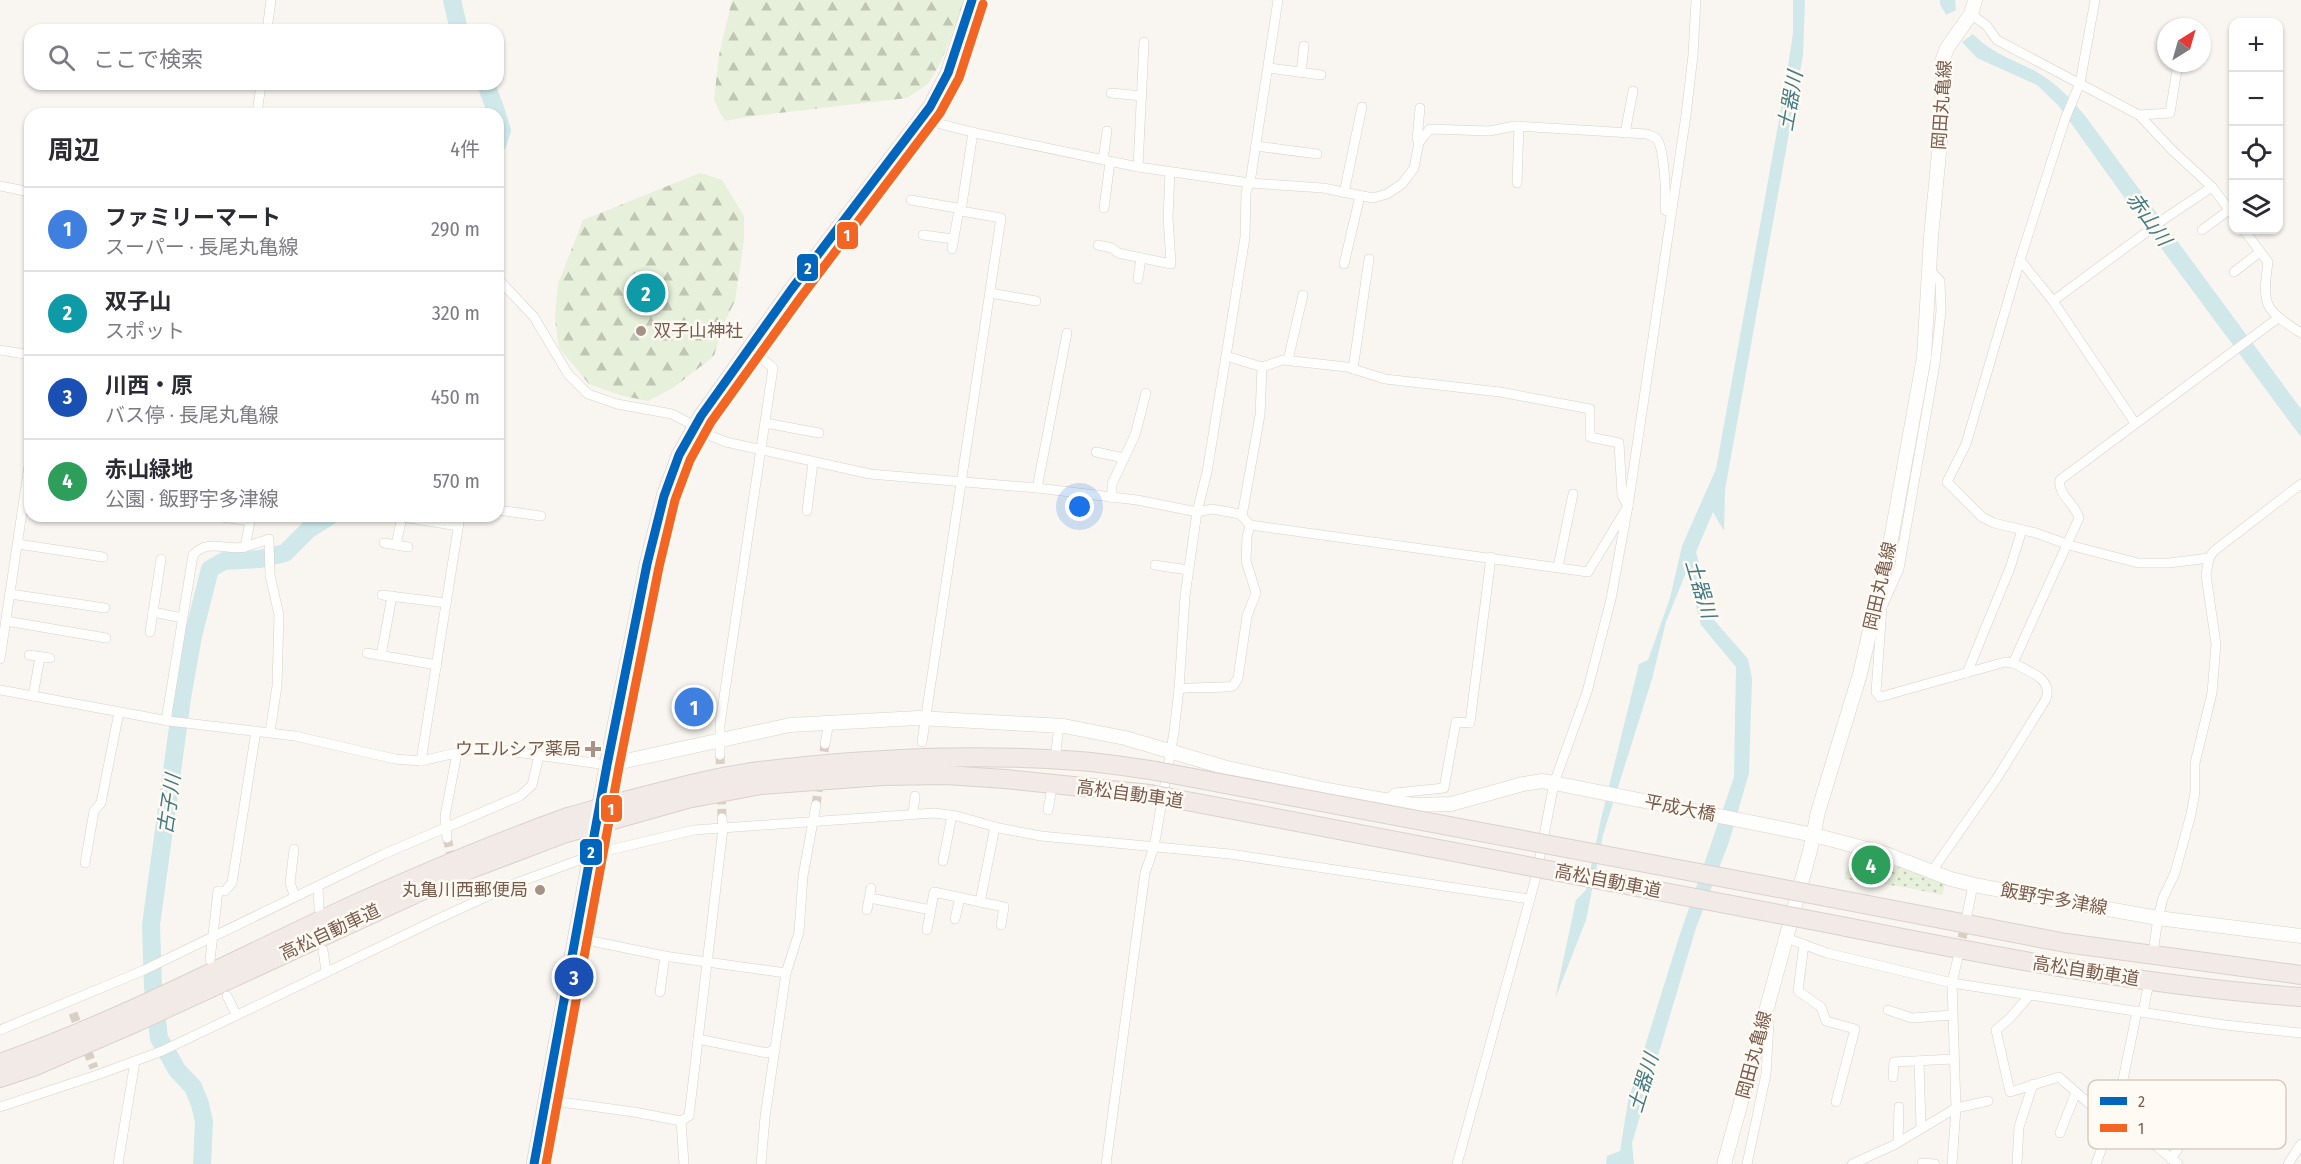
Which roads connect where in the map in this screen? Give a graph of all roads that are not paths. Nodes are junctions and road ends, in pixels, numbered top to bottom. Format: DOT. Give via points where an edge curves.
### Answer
graph roads {
  1 [pos="272,0"];
  2 [pos="972,0"];
  3 [pos="1278,0"];
  4 [pos="1696,0"];
  5 [pos="2095,0"];
  6 [pos="1973,7"];
  7 [pos="268,24"];
  8 [pos="1144,42"];
  9 [pos="1304,46"];
  10 [pos="1269,68"];
  11 [pos="2177,72"];
  12 [pos="1301,73"];
  13 [pos="1321,75"];
  14 [pos="2080,83"];
  15 [pos="260,90"];
  16 [pos="1633,91"];
  17 [pos="1111,93"];
  18 [pos="1142,96"];
  19 [pos="1362,107"];
  20 [pos="258,108"];
  21 [pos="1420,108"];
  22 [pos="2139,115"];
  23 [pos="921,119"];
  24 [pos="1519,126"];
  25 [pos="1107,131"];
  26 [pos="973,132"];
  27 [pos="1625,133"];
  28 [pos="1419,142"];
  29 [pos="1256,146"];
  30 [pos="1317,154"];
  31 [pos="1106,161"];
  32 [pos="1138,167"];
  33 [pos="1170,172"];
  34 [pos="1250,183"];
  35 [pos="1517,183"];
  36 [pos="0,186"];
  37 [pos="2212,188"];
  38 [pos="24,191"];
  39 [pos="1344,193"];
  40 [pos="1360,196"];
  41 [pos="911,200"];
  42 [pos="1104,208"];
  43 [pos="962,210"];
  44 [pos="2229,210"];
  45 [pos="1670,212"];
  46 [pos="2229,214"];
  47 [pos="2202,230"];
  48 [pos="2247,234"];
  49 [pos="923,235"];
  50 [pos="1098,245"];
  51 [pos="2260,252"];
  52 [pos="1141,258"];
  53 [pos="1370,259"];
  54 [pos="2020,260"];
  55 [pos="1344,264"];
  56 [pos="2234,272"];
  57 [pos="1138,279"];
  58 [pos="504,287"];
  59 [pos="990,293"];
  60 [pos="1303,295"];
  61 [pos="1036,301"];
  62 [pos="2053,301"];
  63 [pos="2278,318"];
  64 [pos="1067,333"];
  65 [pos="2301,333"];
  66 [pos="750,348"];
  67 [pos="0,350"];
  68 [pos="24,354"];
  69 [pos="1226,356"];
  70 [pos="1288,360"];
  71 [pos="1262,367"];
  72 [pos="1353,369"];
  73 [pos="1146,393"];
  74 [pos="765,423"];
  75 [pos="2136,423"];
  76 [pos="695,426"];
  77 [pos="819,434"];
  78 [pos="761,451"];
  79 [pos="1096,452"];
  80 [pos="1124,458"];
  81 [pos="813,462"];
  82 [pos="961,481"];
  83 [pos="2301,484"];
  84 [pos="1037,488"];
  85 [pos="1573,494"];
  86 [pos="1112,498"];
  87 [pos="24,502"];
  88 [pos="1628,506"];
  89 [pos="504,511"];
  90 [pos="807,511"];
  91 [pos="1197,512"];
  92 [pos="541,516"];
  93 [pos="1242,516"];
  94 [pos="249,522"];
  95 [pos="398,522"];
  96 [pos="459,522"];
  97 [pos="1251,525"];
  98 [pos="2022,530"];
  99 [pos="384,543"];
  100 [pos="18,544"];
  101 [pos="396,545"];
  102 [pos="2069,545"];
  103 [pos="245,547"];
  104 [pos="408,547"];
  105 [pos="103,557"];
  106 [pos="1491,557"];
  107 [pos="2209,558"];
  108 [pos="161,559"];
  109 [pos="1155,564"];
  110 [pos="1558,567"];
  111 [pos="1188,570"];
  112 [pos="10,594"];
  113 [pos="446,603"];
  114 [pos="1879,605"];
  115 [pos="105,608"];
  116 [pos="153,612"];
  117 [pos="182,618"];
  118 [pos="6,621"];
  119 [pos="150,632"];
  120 [pos="106,638"];
  121 [pos="367,653"];
  122 [pos="29,655"];
  123 [pos="381,656"];
  124 [pos="40,657"];
  125 [pos="50,658"];
  126 [pos="0,659"];
  127 [pos="2013,663"];
  128 [pos="436,665"];
  129 [pos="1967,673"];
  130 [pos="1179,689"];
  131 [pos="0,690"];
  132 [pos="33,696"];
  133 [pos="119,712"];
  134 [pos="925,718"];
  135 [pos="167,721"];
  136 [pos="829,722"];
  137 [pos="1059,726"];
  138 [pos="256,730"];
  139 [pos="270,732"];
  140 [pos="720,739"];
  141 [pos="922,742"];
  142 [pos="825,744"];
  143 [pos="1056,752"];
  144 [pos="1168,752"];
  145 [pos="457,753"];
  146 [pos="720,755"];
  147 [pos="539,756"];
  148 [pos="422,761"];
  149 [pos="607,765"];
  150 [pos="1559,784"];
  151 [pos="1051,793"];
  152 [pos="915,796"];
  153 [pos="1387,800"];
  154 [pos="816,805"];
  155 [pos="1048,810"];
  156 [pos="617,811"];
  157 [pos="913,814"];
  158 [pos="952,815"];
  159 [pos="814,822"];
  160 [pos="722,823"];
  161 [pos="995,827"];
  162 [pos="446,833"];
  163 [pos="1814,835"];
  164 [pos="1154,847"];
  165 [pos="294,849"];
  166 [pos="591,856"];
  167 [pos="943,861"];
  168 [pos="85,863"];
  169 [pos="1932,871"];
  170 [pos="1973,885"];
  171 [pos="318,886"];
  172 [pos="872,888"];
  173 [pos="295,897"];
  174 [pos="960,897"];
  175 [pos="870,898"];
  176 [pos="1529,899"];
  177 [pos="980,902"];
  178 [pos="319,909"];
  179 [pos="867,910"];
  180 [pos="931,910"];
  181 [pos="1967,915"];
  182 [pos="2158,918"];
  183 [pos="955,919"];
  184 [pos="1001,925"];
  185 [pos="927,930"];
  186 [pos="2301,936"];
  187 [pos="211,938"];
  188 [pos="577,938"];
  189 [pos="1786,938"];
  190 [pos="1804,945"];
  191 [pos="2154,946"];
  192 [pos="323,950"];
  193 [pos="665,956"];
  194 [pos="1958,957"];
  195 [pos="210,960"];
  196 [pos="706,962"];
  197 [pos="326,970"];
  198 [pos="786,973"];
  199 [pos="2301,975"];
  200 [pos="1952,983"];
  201 [pos="2148,987"];
  202 [pos="660,992"];
  203 [pos="227,996"];
  204 [pos="2029,996"];
  205 [pos="2301,998"];
  206 [pos="68,1003"];
  207 [pos="1766,1009"];
  208 [pos="1888,1010"];
  209 [pos="2140,1012"];
  210 [pos="74,1013"];
  211 [pos="236,1014"];
  212 [pos="1952,1015"];
  213 [pos="135,1016"];
  214 [pos="0,1030"];
  215 [pos="2301,1033"];
  216 [pos="698,1039"];
  217 [pos="775,1049"];
  218 [pos="1954,1059"];
  219 [pos="135,1061"];
  220 [pos="1919,1061"];
  221 [pos="0,1063"];
  222 [pos="1893,1077"];
  223 [pos="0,1078"];
  224 [pos="2123,1080"];
  225 [pos="2032,1084"];
  226 [pos="2076,1092"];
  227 [pos="546,1100"];
  228 [pos="1988,1101"];
  229 [pos="1836,1102"];
  230 [pos="2088,1103"];
  231 [pos="0,1107"];
  232 [pos="1899,1107"];
  233 [pos="1956,1108"];
  234 [pos="681,1121"];
  235 [pos="1921,1127"];
  236 [pos="2060,1133"];
  237 [pos="1898,1142"];
  238 [pos="2301,1144"];
  239 [pos="2102,1149"];
  240 [pos="2160,1149"];
  241 [pos="2175,1161"];
  242 [pos="1922,1163"];
  243 [pos="118,1164"];
  244 [pos="534,1164"];
  245 [pos="684,1164"];
  246 [pos="761,1164"];
  247 [pos="1106,1164"];
  248 [pos="1456,1164"];
  249 [pos="1724,1164"];
  250 [pos="1747,1164"];
  251 [pos="1852,1164"];
  252 [pos="1935,1164"];
  253 [pos="1952,1164"];
  254 [pos="2017,1164"];
  255 [pos="2096,1164"];
  256 [pos="2288,1164"];
  1 -- 7 [label="street"];
  2 -- 23 [label="main road" via="948,73"];
  3 -- 10 [label="street"];
  4 -- 45 [label="street" via="1686,115"];
  5 -- 14 [label="street"];
  6 -- 14 [label="street" via="1997,40"];
  6 -- 114 [label="main road, 岡田丸亀線" via="1943,59 1924,357"];
  8 -- 18 [label="street"];
  9 -- 12 [label="street"];
  10 -- 12 [label="street"];
  10 -- 29 [label="street"];
  11 -- 22 [label="street" via="2170,113"];
  12 -- 13 [label="street"];
  14 -- 22 [label="street"];
  14 -- 54 [label="street"];
  15 -- 20 [label="street"];
  16 -- 27 [label="street"];
  17 -- 18 [label="street"];
  18 -- 32 [label="street"];
  19 -- 39 [label="street"];
  21 -- 28 [label="street"];
  22 -- 37 [label="street"];
  23 -- 26 [label="street"];
  23 -- 66 [label="main road"];
  24 -- 27 [label="street"];
  24 -- 28 [label="street" via="1489,131 1430,129"];
  24 -- 35 [label="street"];
  25 -- 31 [label="street"];
  26 -- 31 [label="street"];
  26 -- 43 [label="street"];
  27 -- 45 [label="street" via="1647,134 1659,144 1665,210"];
  28 -- 40 [label="street" via="1414,168 1402,184 1387,195"];
  29 -- 30 [label="street"];
  29 -- 34 [label="street"];
  31 -- 32 [label="street"];
  31 -- 42 [label="street"];
  32 -- 33 [label="street"];
  33 -- 34 [label="street"];
  33 -- 52 [label="street" via="1172,264"];
  34 -- 39 [label="street"];
  34 -- 69 [label="street"];
  36 -- 38 [label="street"];
  37 -- 44 [label="street"];
  37 -- 62 [label="street"];
  39 -- 40 [label="street"];
  40 -- 55 [label="street"];
  41 -- 43 [label="street"];
  43 -- 49 [label="street" via="953,244"];
  43 -- 59 [label="street" via="1001,218"];
  45 -- 88 [label="street"];
  46 -- 47 [label="street"];
  48 -- 51 [label="street"];
  50 -- 52 [label="street"];
  51 -- 56 [label="street"];
  51 -- 63 [label="street" via="2268,262 2266,303"];
  52 -- 57 [label="street"];
  53 -- 72 [label="street"];
  54 -- 62 [label="street"];
  54 -- 98 [label="street" via="1966,444 1947,482 1982,517"];
  58 -- 76 [label="street" via="534,317 568,374 588,394 617,404 672,414"];
  59 -- 61 [label="street"];
  59 -- 82 [label="street"];
  60 -- 70 [label="street"];
  62 -- 75 [label="street"];
  63 -- 65 [label="street"];
  63 -- 75 [label="street"];
  64 -- 84 [label="street"];
  66 -- 74 [label="street" via="773,368"];
  66 -- 76 [label="main road"];
  67 -- 68 [label="street"];
  69 -- 71 [label="street"];
  69 -- 91 [label="street"];
  70 -- 71 [label="street"];
  70 -- 72 [label="street"];
  71 -- 93 [label="street" via="1260,415"];
  72 -- 88 [label="street" via="1385,379 1500,392 1590,409 1590,437 1620,443 1622,495"];
  73 -- 80 [label="street" via="1135,435"];
  74 -- 77 [label="street"];
  74 -- 78 [label="street"];
  75 -- 102 [label="street" via="2060,480 2060,489 2079,518"];
  76 -- 78 [label="street" via="726,442"];
  76 -- 149 [label="main road" via="664,496"];
  78 -- 81 [label="street"];
  78 -- 140 [label="street"];
  79 -- 80 [label="street"];
  80 -- 86 [label="street" via="1112,484"];
  81 -- 82 [label="street" via="870,474"];
  81 -- 90 [label="street"];
  82 -- 84 [label="street"];
  82 -- 134 [label="street"];
  83 -- 107 [label="street"];
  84 -- 86 [label="street"];
  85 -- 110 [label="street"];
  86 -- 91 [label="street"];
  87 -- 100 [label="street"];
  88 -- 110 [label="street" via="1588,572"];
  88 -- 150 [label="street" via="1611,599"];
  89 -- 92 [label="street"];
  91 -- 93 [label="street" via="1212,509"];
  91 -- 111 [label="street"];
  93 -- 97 [label="street"];
  94 -- 103 [label="street"];
  95 -- 101 [label="street"];
  96 -- 113 [label="street"];
  97 -- 106 [label="street"];
  97 -- 130 [label="street" via="1246,561 1256,593 1247,616 1238,678 1233,686"];
  98 -- 102 [label="street"];
  98 -- 129 [label="street"];
  99 -- 101 [label="street"];
  100 -- 105 [label="street"];
  100 -- 112 [label="street"];
  101 -- 104 [label="street"];
  102 -- 107 [label="street" via="2138,563"];
  102 -- 127 [label="street"];
  103 -- 117 [label="street" via="199,548 191,565"];
  103 -- 139 [label="street" via="269,539 269,562 279,615 277,686"];
  106 -- 110 [label="street"];
  106 -- 153 [label="street" via="1470,723 1456,722 1444,788 1395,793"];
  107 -- 182 [label="street" via="2206,575 2216,644 2212,693 2195,763 2191,814"];
  108 -- 116 [label="street"];
  109 -- 111 [label="street"];
  111 -- 130 [label="street"];
  112 -- 115 [label="street"];
  112 -- 118 [label="street"];
  113 -- 123 [label="street" via="387,596"];
  113 -- 128 [label="street"];
  114 -- 129 [label="street" via="1876,692 1880,697"];
  114 -- 163 [label="main road, 岡田丸亀線"];
  116 -- 117 [label="street"];
  116 -- 119 [label="street"];
  117 -- 135 [label="street"];
  118 -- 120 [label="street"];
  118 -- 126 [label="street"];
  121 -- 123 [label="street"];
  122 -- 124 [label="street"];
  123 -- 128 [label="street"];
  124 -- 125 [label="street"];
  124 -- 132 [label="street"];
  127 -- 129 [label="street"];
  127 -- 169 [label="street" via="2047,684 2046,699"];
  128 -- 148 [label="street"];
  130 -- 144 [label="street"];
  131 -- 132 [label="street"];
  132 -- 133 [label="street"];
  133 -- 135 [label="street"];
  133 -- 168 [label="street"];
  134 -- 136 [label="main road, 平成大橋"];
  134 -- 137 [label="main road, 平成大橋"];
  134 -- 141 [label="street"];
  135 -- 138 [label="street"];
  136 -- 140 [label="main road, 平成大橋" via="790,725"];
  136 -- 142 [label="street"];
  137 -- 143 [label="street"];
  137 -- 144 [label="main road, 平成大橋" via="1125,738"];
  138 -- 139 [label="street"];
  138 -- 187 [label="street" via="232,883 225,891 218,891"];
  139 -- 148 [label="street" via="395,759"];
  140 -- 146 [label="street"];
  140 -- 149 [label="main road, 平成大橋"];
  144 -- 153 [label="main road, 平成大橋"];
  144 -- 164 [label="street"];
  145 -- 147 [label="street" via="478,748"];
  145 -- 148 [label="street"];
  145 -- 162 [label="street" via="445,816"];
  147 -- 149 [label="street"];
  147 -- 162 [label="street" via="527,792"];
  149 -- 166 [label="main road"];
  150 -- 153 [label="main road, 平成大橋" via="1523,784 1451,804 1413,805"];
  150 -- 163 [label="main road, 平成大橋"];
  150 -- 176 [label="street"];
  151 -- 155 [label="street"];
  152 -- 157 [label="street"];
  154 -- 159 [label="street"];
  156 -- 199 [label="highway, 高松自動車道, bridge" via="683,786 758,771 882,759 1068,760 1156,771 2066,943"];
  156 -- 205 [label="highway, 高松自動車道, bridge" via="761,785 882,776 946,775 1150,794 2061,969 2221,992"];
  156 -- 213 [label="highway, 高松自動車道, bridge" via="513,837 363,901"];
  157 -- 158 [label="street"];
  157 -- 159 [label="street"];
  158 -- 161 [label="street"];
  158 -- 167 [label="street"];
  159 -- 160 [label="street"];
  159 -- 198 [label="street" via="803,876 799,932"];
  160 -- 166 [label="street"];
  160 -- 196 [label="street"];
  161 -- 164 [label="street"];
  161 -- 177 [label="street"];
  162 -- 171 [label="street" via="384,854"];
  163 -- 169 [label="main road, 飯野宇多津線"];
  163 -- 189 [label="main road, 岡田丸亀線"];
  164 -- 176 [label="street" via="1230,854"];
  164 -- 247 [label="street" via="1144,873"];
  165 -- 173 [label="street" via="290,883"];
  166 -- 188 [label="main road"];
  166 -- 197 [label="street" via="463,904"];
  169 -- 170 [label="main road, 飯野宇多津線"];
  170 -- 181 [label="street"];
  170 -- 182 [label="main road, 飯野宇多津線"];
  171 -- 173 [label="street"];
  171 -- 178 [label="street"];
  172 -- 175 [label="street"];
  173 -- 187 [label="street"];
  174 -- 177 [label="street"];
  174 -- 180 [label="street" via="934,892"];
  174 -- 183 [label="street"];
  175 -- 179 [label="street"];
  175 -- 180 [label="street"];
  176 -- 248 [label="street"];
  177 -- 184 [label="street" via="1004,907"];
  180 -- 185 [label="street"];
  182 -- 186 [label="main road, 飯野宇多津線"];
  182 -- 191 [label="street"];
  187 -- 195 [label="street"];
  187 -- 206 [label="street"];
  188 -- 193 [label="street"];
  188 -- 227 [label="main road"];
  189 -- 190 [label="street"];
  189 -- 207 [label="main road, 岡田丸亀線"];
  190 -- 200 [label="street"];
  190 -- 229 [label="street" via="1798,991 1821,1007 1827,1021 1855,1029"];
  192 -- 197 [label="street"];
  193 -- 196 [label="street"];
  193 -- 202 [label="street"];
  194 -- 200 [label="street"];
  196 -- 198 [label="street"];
  196 -- 216 [label="street"];
  197 -- 211 [label="street"];
  198 -- 217 [label="street"];
  200 -- 204 [label="street"];
  200 -- 212 [label="street"];
  201 -- 209 [label="street"];
  203 -- 211 [label="street"];
  204 -- 209 [label="street"];
  204 -- 225 [label="street" via="1996,1030 2010,1092"];
  206 -- 210 [label="street"];
  206 -- 214 [label="street"];
  207 -- 249 [label="main road, 岡田丸亀線"];
  207 -- 250 [label="street" via="1766,1074"];
  208 -- 212 [label="street" via="1912,1018"];
  209 -- 215 [label="street"];
  209 -- 224 [label="street"];
  211 -- 219 [label="street"];
  212 -- 218 [label="street"];
  213 -- 221 [label="highway, 高松自動車道"];
  213 -- 223 [label="highway, 高松自動車道" via="33,1067"];
  216 -- 217 [label="street" via="767,1053"];
  216 -- 234 [label="street" via="689,1116"];
  217 -- 246 [label="street"];
  218 -- 220 [label="street"];
  218 -- 233 [label="street"];
  219 -- 231 [label="street"];
  219 -- 243 [label="street"];
  220 -- 222 [label="street" via="1894,1062"];
  220 -- 235 [label="street"];
  225 -- 226 [label="street" via="2059,1077"];
  225 -- 254 [label="street" via="2019,1127"];
  226 -- 230 [label="street"];
  226 -- 236 [label="street"];
  227 -- 234 [label="street"];
  227 -- 244 [label="main road"];
  228 -- 233 [label="street"];
  232 -- 237 [label="street"];
  233 -- 235 [label="street"];
  233 -- 253 [label="street"];
  234 -- 245 [label="street"];
  235 -- 237 [label="street"];
  237 -- 251 [label="street"];
  238 -- 256 [label="street"];
  239 -- 255 [label="street"];
  240 -- 241 [label="street"];
  242 -- 252 [label="street"];
}
